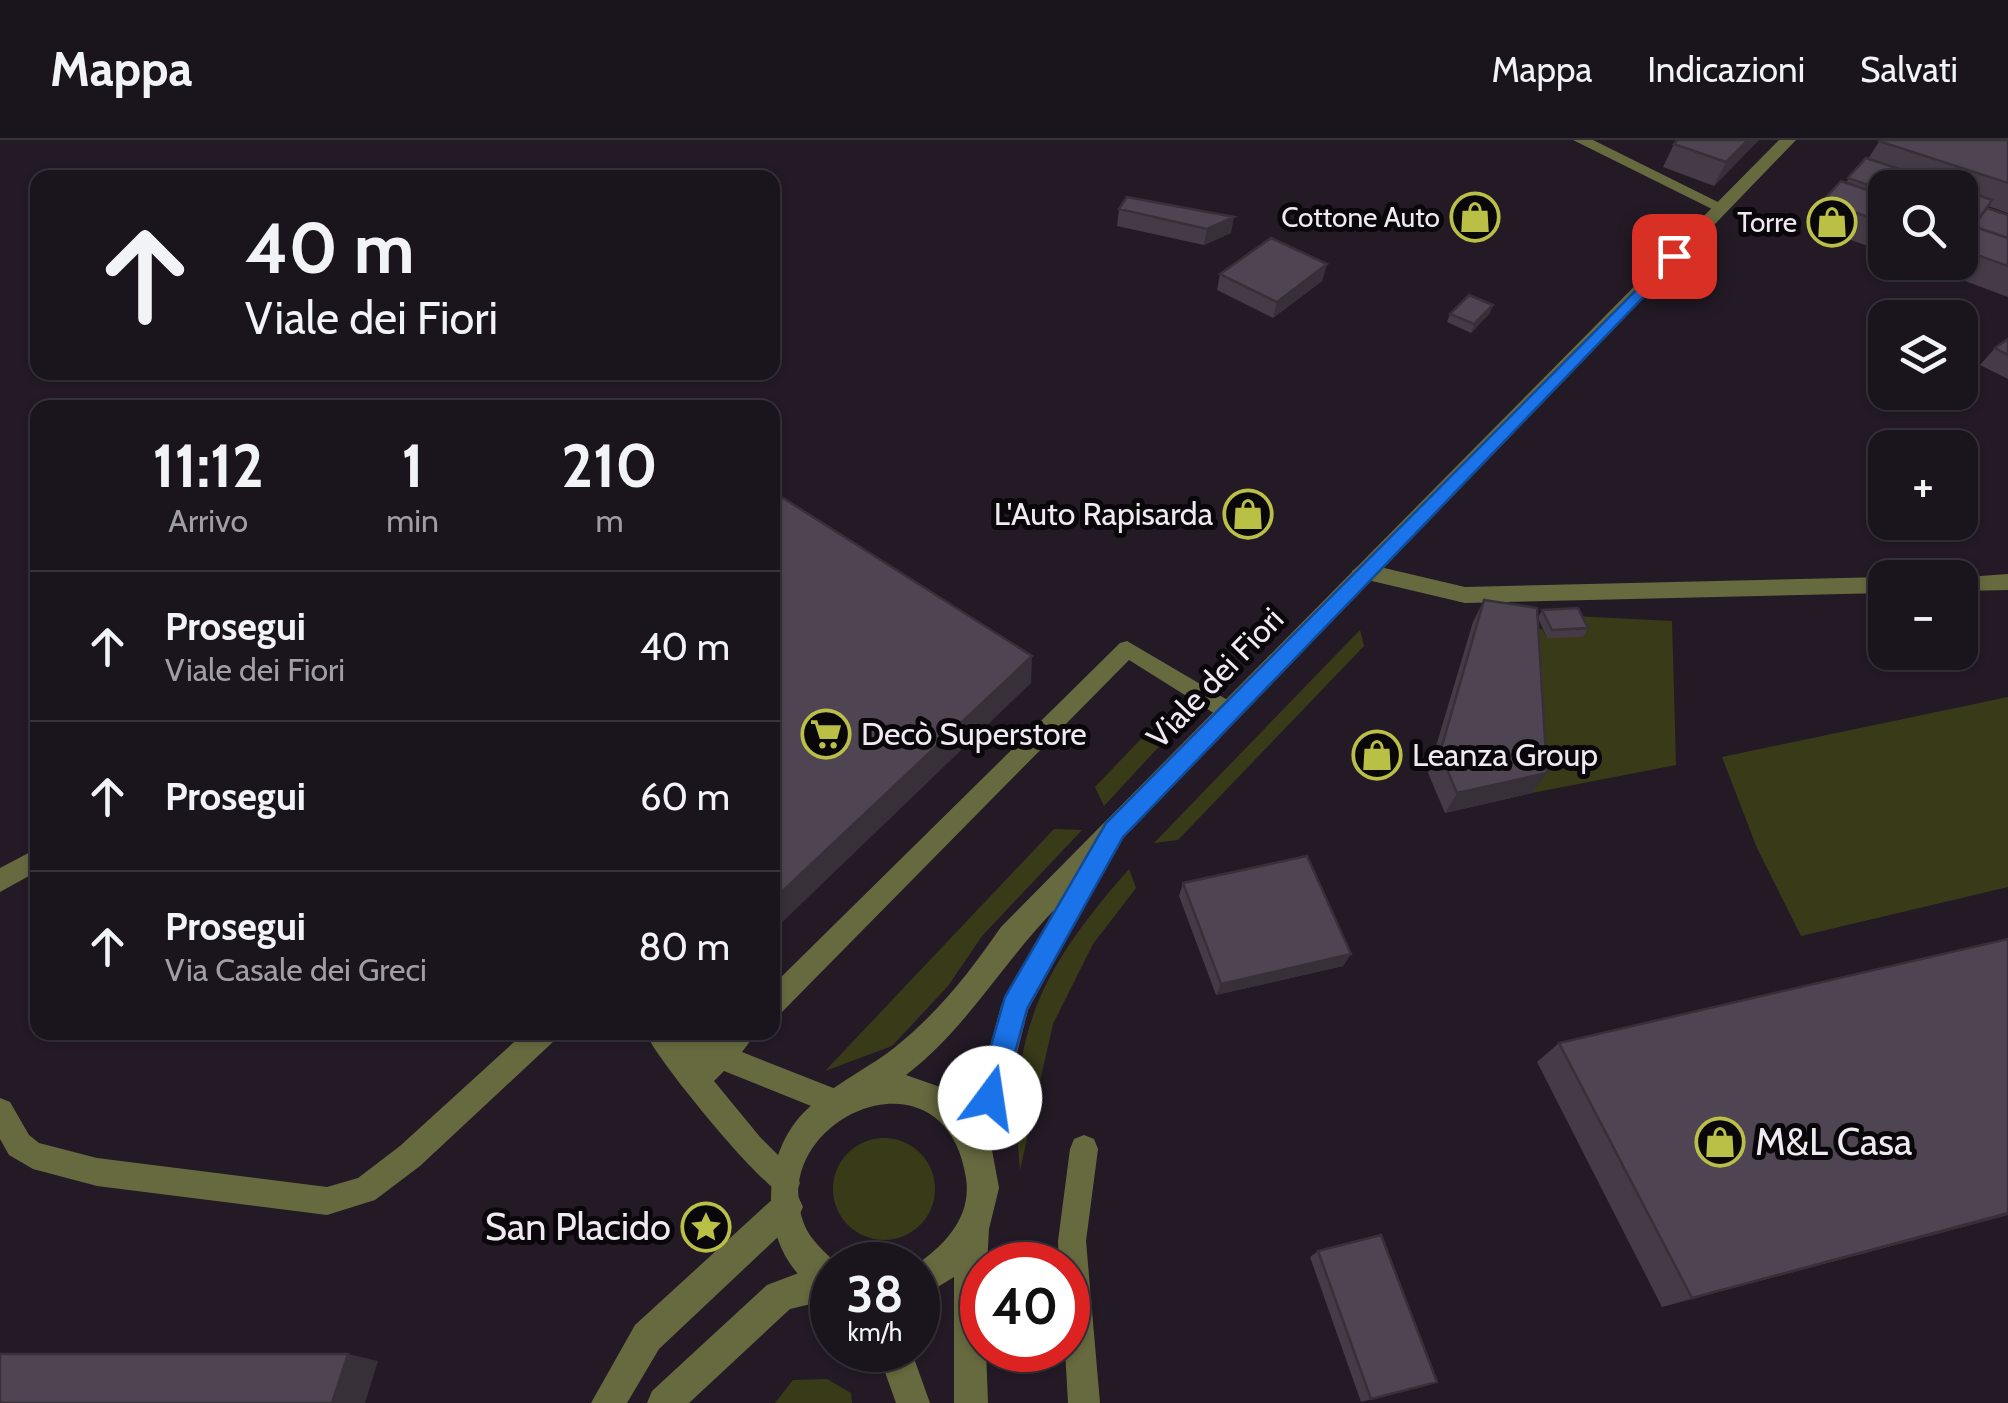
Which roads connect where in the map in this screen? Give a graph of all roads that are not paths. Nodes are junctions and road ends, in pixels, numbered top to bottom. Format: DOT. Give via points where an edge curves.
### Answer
graph roads {
  1 [pos="1581,140"];
  2 [pos="1788,140"];
  3 [pos="1722,208"];
  4 [pos="1363,571"];
  5 [pos="2008,582"];
  6 [pos="1978,583"];
  7 [pos="1868,585"];
  8 [pos="1228,711"];
  9 [pos="1114,830"];
  10 [pos="30,863"];
  11 [pos="0,881"];
  12 [pos="780,996"];
  13 [pos="536,1040"];
  14 [pos="664,1040"];
  15 [pos="689,1040"];
  16 [pos="736,1040"];
  17 [pos="720,1056"];
  18 [pos="696,1080"];
  19 [pos="846,1098"];
  20 [pos="0,1112"];
  21 [pos="1084,1149"];
  22 [pos="978,1150"];
  23 [pos="786,1195"];
  24 [pos="973,1230"];
  25 [pos="810,1261"];
  26 [pos="940,1268"];
  27 [pos="810,1285"];
  28 [pos="902,1372"];
  29 [pos="608,1403"];
  30 [pos="664,1403"];
  31 [pos="913,1403"];
  32 [pos="971,1403"];
  33 [pos="1084,1403"];
  1 -- 3 [label="street"];
  2 -- 3 [label="street, Viale dei Fiori"];
  3 -- 4 [label="street, Viale dei Fiori"];
  4 -- 7 [label="street" via="1466,594"];
  4 -- 8 [label="street, Viale dei Fiori"];
  5 -- 6 [label="street"];
  8 -- 9 [label="street, Viale dei Fiori"];
  8 -- 12 [label="lane" via="1127,649"];
  9 -- 19 [label="street" via="1010,936 940,1030"];
  9 -- 22 [label="street" via="1014,1006"];
  10 -- 11 [label="lane"];
  13 -- 20 [label="lane" via="410,1156 365,1190 327,1201 97,1172 33,1155 19,1145"];
  14 -- 18 [label="lane"];
  15 -- 17 [label="lane"];
  16 -- 17 [label="lane"];
  17 -- 18 [label="lane"];
  17 -- 19 [label="lane"];
  18 -- 23 [label="lane"];
  19 -- 22 [label="street" via="894,1087 928,1095 958,1118"];
  19 -- 23 [label="street" via="812,1123 795,1149"];
  21 -- 33 [label="lane" via="1072,1241"];
  22 -- 24 [label="street" via="983,1188"];
  23 -- 25 [label="street" via="787,1220"];
  23 -- 29 [label="street" via="647,1337"];
  24 -- 26 [label="street"];
  24 -- 32 [label="street"];
  27 -- 30 [label="street" via="778,1297"];
  28 -- 31 [label="street"];
}
